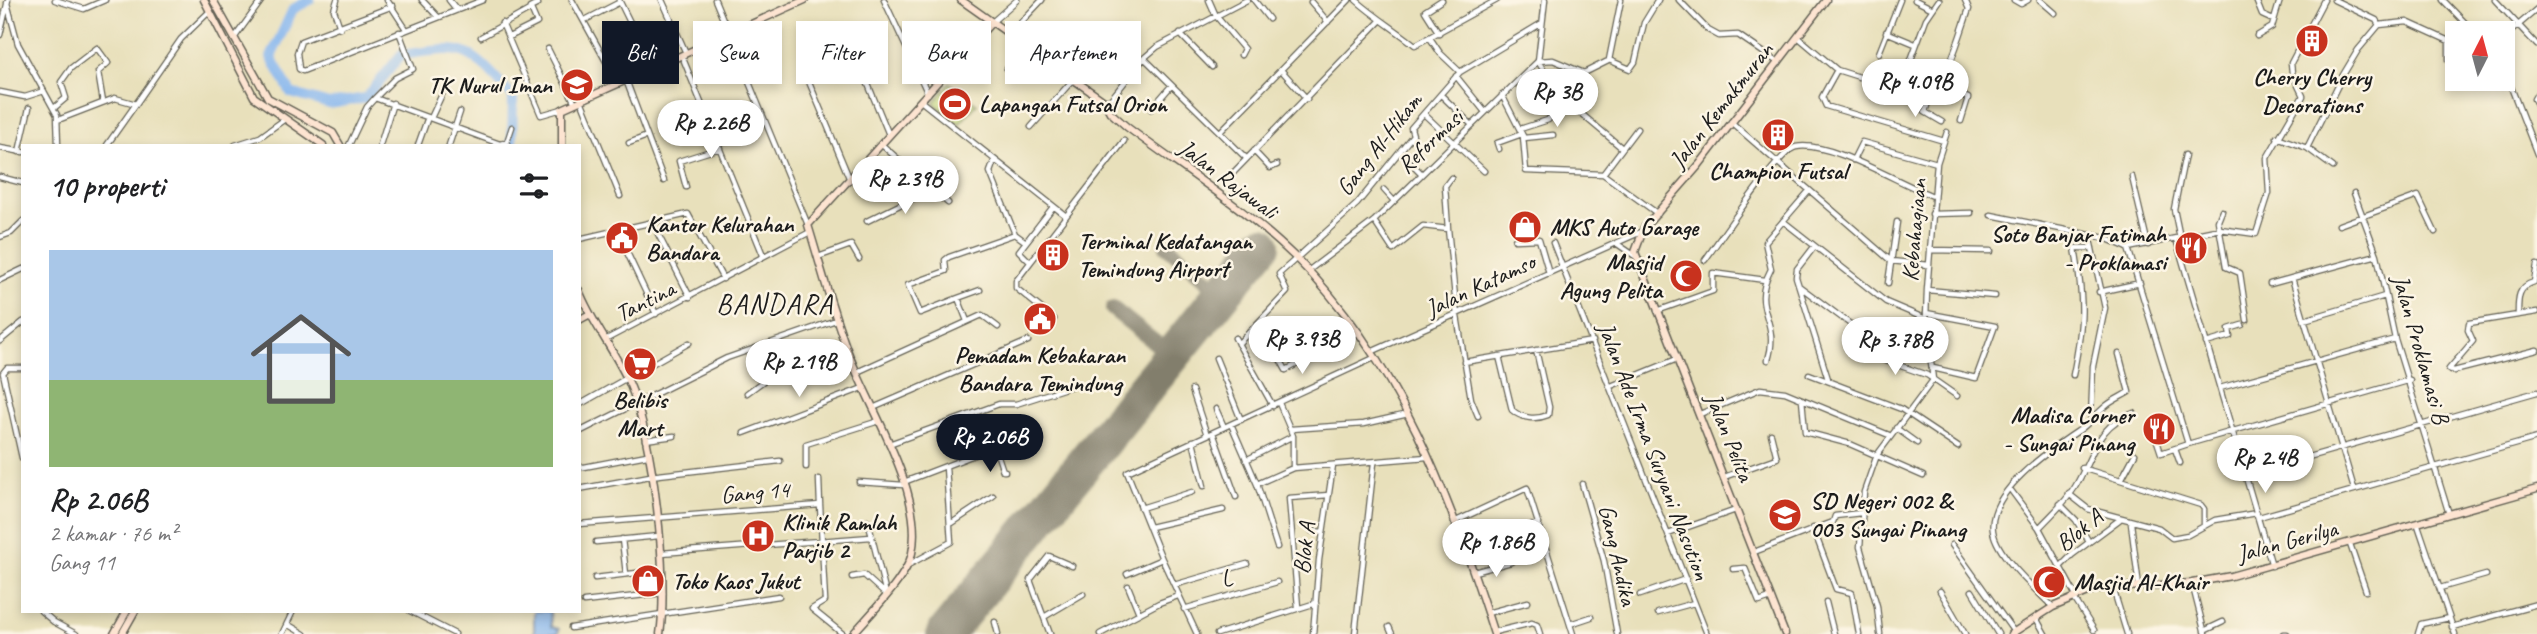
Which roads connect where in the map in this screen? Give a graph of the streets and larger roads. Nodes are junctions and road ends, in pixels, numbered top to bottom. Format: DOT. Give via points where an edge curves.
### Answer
graph roads {
  1 [pos="55,0"];
  2 [pos="104,0"];
  3 [pos="204,0"];
  4 [pos="213,0"];
  5 [pos="262,0"];
  6 [pos="337,0"];
  7 [pos="387,0"];
  8 [pos="422,0"];
  9 [pos="449,0"];
  10 [pos="484,0"];
  11 [pos="536,0"];
  12 [pos="572,0"];
  13 [pos="662,0"];
  14 [pos="715,0"];
  15 [pos="803,0"];
  16 [pos="884,0"];
  17 [pos="961,0"];
  18 [pos="1017,0"];
  19 [pos="1042,0"];
  20 [pos="1209,0"];
  21 [pos="1247,0"];
  22 [pos="1254,0"];
  23 [pos="1349,0"];
  24 [pos="1356,0"];
  25 [pos="1442,0"];
  26 [pos="1497,0"];
  27 [pos="1545,0"];
  28 [pos="1621,0"];
  29 [pos="1658,0"];
  30 [pos="1679,0"];
  31 [pos="1826,0"];
  32 [pos="1900,0"];
  33 [pos="1915,0"];
  34 [pos="1939,0"];
  35 [pos="1965,0"];
  36 [pos="2014,0"];
  37 [pos="2028,0"];
  38 [pos="2040,0"];
  39 [pos="2256,0"];
  40 [pos="2280,0"];
  41 [pos="2324,0"];
  42 [pos="2334,0"];
  43 [pos="2443,0"];
  44 [pos="2496,0"];
  45 [pos="619,1"];
  46 [pos="7,2"];
  47 [pos="1311,2"];
  48 [pos="393,6"];
  49 [pos="529,8"];
  50 [pos="1931,8"];
  51 [pos="2537,9"];
  52 [pos="211,10"];
  53 [pos="457,10"];
  54 [pos="2055,13"];
  55 [pos="1216,16"];
  56 [pos="438,17"];
  57 [pos="587,19"];
  58 [pos="1269,19"];
  59 [pos="2273,20"];
  60 [pos="629,21"];
  61 [pos="725,21"];
  62 [pos="757,21"];
  63 [pos="988,21"];
  64 [pos="1023,21"];
  65 [pos="1380,21"];
  66 [pos="2462,21"];
  67 [pos="1328,22"];
  68 [pos="502,23"];
  69 [pos="991,23"];
  70 [pos="1542,23"];
  71 [pos="2379,25"];
  72 [pos="2518,25"];
  73 [pos="340,27"];
  74 [pos="2515,28"];
  75 [pos="407,29"];
  76 [pos="1886,32"];
  77 [pos="1005,33"];
  78 [pos="1439,33"];
  79 [pos="1180,34"];
  80 [pos="0,35"];
  81 [pos="400,35"];
  82 [pos="2257,36"];
  83 [pos="235,37"];
  84 [pos="481,37"];
  85 [pos="509,37"];
  86 [pos="1798,37"];
  87 [pos="1428,38"];
  88 [pos="2445,39"];
  89 [pos="1915,44"];
  90 [pos="2537,45"];
  91 [pos="548,49"];
  92 [pos="693,50"];
  93 [pos="1879,53"];
  94 [pos="602,54"];
  95 [pos="684,54"];
  96 [pos="1241,55"];
  97 [pos="679,56"];
  98 [pos="1144,58"];
  99 [pos="1538,61"];
  100 [pos="1609,61"];
  101 [pos="1779,63"];
  102 [pos="1212,67"];
  103 [pos="1908,68"];
  104 [pos="1838,70"];
  105 [pos="1282,71"];
  106 [pos="1458,74"];
  107 [pos="1914,74"];
  108 [pos="616,84"];
  109 [pos="628,84"];
  110 [pos="751,84"];
  111 [pos="810,84"];
  112 [pos="868,84"];
  113 [pos="937,84"];
  114 [pos="1069,84"];
  115 [pos="1077,84"];
  116 [pos="1939,85"];
  117 [pos="1171,86"];
  118 [pos="44,90"];
  119 [pos="444,90"];
  120 [pos="1903,90"];
  121 [pos="2512,91"];
  122 [pos="0,92"];
  123 [pos="928,94"];
  124 [pos="1441,94"];
  125 [pos="1503,94"];
  126 [pos="2537,94"];
  127 [pos="375,98"];
  128 [pos="1307,99"];
  129 [pos="1929,99"];
  130 [pos="1104,101"];
  131 [pos="103,102"];
  132 [pos="578,102"];
  133 [pos="922,102"];
  134 [pos="393,103"];
  135 [pos="135,104"];
  136 [pos="2537,104"];
  137 [pos="1572,106"];
  138 [pos="29,108"];
  139 [pos="54,108"];
  140 [pos="562,109"];
  141 [pos="1151,109"];
  142 [pos="460,112"];
  143 [pos="1485,112"];
  144 [pos="1424,114"];
  145 [pos="430,118"];
  146 [pos="285,119"];
  147 [pos="58,120"];
  148 [pos="1961,121"];
  149 [pos="1730,122"];
  150 [pos="1942,122"];
  151 [pos="1472,125"];
  152 [pos="512,127"];
  153 [pos="1031,127"];
  154 [pos="455,129"];
  155 [pos="1637,129"];
  156 [pos="1220,132"];
  157 [pos="1947,132"];
  158 [pos="1522,134"];
  159 [pos="1553,135"];
  160 [pos="647,136"];
  161 [pos="890,136"];
  162 [pos="2277,137"];
  163 [pos="480,138"];
  164 [pos="1124,141"];
  165 [pos="1944,141"];
  166 [pos="629,142"];
  167 [pos="1454,142"];
  168 [pos="22,144"];
  169 [pos="58,144"];
  170 [pos="108,144"];
  171 [pos="238,144"];
  172 [pos="322,144"];
  173 [pos="339,144"];
  174 [pos="349,144"];
  175 [pos="380,144"];
  176 [pos="418,144"];
  177 [pos="449,144"];
  178 [pos="483,144"];
  179 [pos="562,144"];
  180 [pos="882,145"];
  181 [pos="0,148"];
  182 [pos="720,148"];
  183 [pos="1622,148"];
  184 [pos="2307,148"];
  185 [pos="1499,149"];
  186 [pos="1254,151"];
  187 [pos="21,152"];
  188 [pos="1401,153"];
  189 [pos="2537,154"];
  190 [pos="2185,155"];
  191 [pos="1246,158"];
  192 [pos="1853,160"];
  193 [pos="994,161"];
  194 [pos="1778,161"];
  195 [pos="1937,163"];
  196 [pos="1277,165"];
  197 [pos="2333,167"];
  198 [pos="1484,171"];
  199 [pos="1233,173"];
  200 [pos="1422,174"];
  201 [pos="1604,174"];
  202 [pos="0,177"];
  203 [pos="2132,177"];
  204 [pos="1451,178"];
  205 [pos="850,180"];
  206 [pos="664,181"];
  207 [pos="21,182"];
  208 [pos="687,187"];
  209 [pos="932,189"];
  210 [pos="1384,190"];
  211 [pos="1809,191"];
  212 [pos="2354,193"];
  213 [pos="620,196"];
  214 [pos="1933,196"];
  215 [pos="1394,201"];
  216 [pos="948,203"];
  217 [pos="1053,207"];
  218 [pos="2222,211"];
  219 [pos="1971,213"];
  220 [pos="1658,214"];
  221 [pos="1932,214"];
  222 [pos="1991,215"];
  223 [pos="1066,216"];
  224 [pos="2365,216"];
  225 [pos="867,221"];
  226 [pos="1374,221"];
  227 [pos="1783,221"];
  228 [pos="1897,222"];
  229 [pos="21,223"];
  230 [pos="2339,225"];
  231 [pos="809,228"];
  232 [pos="1448,229"];
  233 [pos="2220,229"];
  234 [pos="1642,232"];
  235 [pos="2435,232"];
  236 [pos="658,234"];
  237 [pos="1015,234"];
  238 [pos="2089,235"];
  239 [pos="0,237"];
  240 [pos="2178,238"];
  241 [pos="581,239"];
  242 [pos="1515,240"];
  243 [pos="1026,242"];
  244 [pos="1553,243"];
  245 [pos="1616,243"];
  246 [pos="2148,245"];
  247 [pos="624,246"];
  248 [pos="1814,247"];
  249 [pos="2092,248"];
  250 [pos="2128,248"];
  251 [pos="1930,250"];
  252 [pos="1990,251"];
  253 [pos="763,255"];
  254 [pos="2377,255"];
  255 [pos="1635,256"];
  256 [pos="818,257"];
  257 [pos="859,259"];
  258 [pos="1296,259"];
  259 [pos="1705,260"];
  260 [pos="1891,261"];
  261 [pos="1030,262"];
  262 [pos="1929,265"];
  263 [pos="2537,265"];
  264 [pos="1561,268"];
  265 [pos="21,270"];
  266 [pos="1308,271"];
  267 [pos="1549,273"];
  268 [pos="2291,278"];
  269 [pos="723,279"];
  270 [pos="0,280"];
  271 [pos="1765,280"];
  272 [pos="1888,283"];
  273 [pos="2140,284"];
  274 [pos="2270,284"];
  275 [pos="1799,285"];
  276 [pos="980,290"];
  277 [pos="1927,290"];
  278 [pos="2102,292"];
  279 [pos="581,294"];
  280 [pos="1995,296"];
  281 [pos="2385,296"];
  282 [pos="690,298"];
  283 [pos="958,298"];
  284 [pos="1657,311"];
  285 [pos="2537,312"];
  286 [pos="590,314"];
  287 [pos="656,314"];
  288 [pos="2518,315"];
  289 [pos="1457,316"];
  290 [pos="1926,316"];
  291 [pos="581,319"];
  292 [pos="1054,319"];
  293 [pos="837,320"];
  294 [pos="2247,320"];
  295 [pos="2304,320"];
  296 [pos="967,321"];
  297 [pos="21,324"];
  298 [pos="2242,325"];
  299 [pos="998,327"];
  300 [pos="1359,332"];
  301 [pos="1861,332"];
  302 [pos="1267,336"];
  303 [pos="1235,338"];
  304 [pos="2395,339"];
  305 [pos="605,340"];
  306 [pos="0,341"];
  307 [pos="1028,341"];
  308 [pos="1593,341"];
  309 [pos="2206,343"];
  310 [pos="689,344"];
  311 [pos="1238,344"];
  312 [pos="847,350"];
  313 [pos="1536,350"];
  314 [pos="2537,350"];
  315 [pos="2119,354"];
  316 [pos="1373,355"];
  317 [pos="1869,355"];
  318 [pos="1499,356"];
  319 [pos="1216,358"];
  320 [pos="1677,359"];
  321 [pos="1768,359"];
  322 [pos="1464,362"];
  323 [pos="2316,363"];
  324 [pos="21,368"];
  325 [pos="1933,368"];
  326 [pos="856,372"];
  327 [pos="1809,374"];
  328 [pos="2073,375"];
  329 [pos="626,376"];
  330 [pos="1828,380"];
  331 [pos="1933,380"];
  332 [pos="2410,380"];
  333 [pos="1075,385"];
  334 [pos="1611,386"];
  335 [pos="863,387"];
  336 [pos="2220,388"];
  337 [pos="1192,390"];
  338 [pos="750,392"];
  339 [pos="2537,392"];
  340 [pos="1957,396"];
  341 [pos="1802,399"];
  342 [pos="636,402"];
  343 [pos="581,404"];
  344 [pos="1276,404"];
  345 [pos="2328,405"];
  346 [pos="872,408"];
  347 [pos="1216,409"];
  348 [pos="1910,413"];
  349 [pos="2134,413"];
  350 [pos="1409,414"];
  351 [pos="1700,414"];
  352 [pos="1478,416"];
  353 [pos="2091,419"];
  354 [pos="1241,420"];
  355 [pos="879,421"];
  356 [pos="1231,424"];
  357 [pos="2424,425"];
  358 [pos="1224,427"];
  359 [pos="1896,428"];
  360 [pos="1291,429"];
  361 [pos="2232,430"];
  362 [pos="581,431"];
  363 [pos="1026,431"];
  364 [pos="744,433"];
  365 [pos="1213,433"];
  366 [pos="1772,434"];
  367 [pos="1206,435"];
  368 [pos="1889,435"];
  369 [pos="674,436"];
  370 [pos="1293,436"];
  371 [pos="2537,438"];
  372 [pos="644,440"];
  373 [pos="1193,441"];
  374 [pos="2157,441"];
  375 [pos="1917,443"];
  376 [pos="889,444"];
  377 [pos="2188,444"];
  378 [pos="995,447"];
  379 [pos="1958,447"];
  380 [pos="2341,448"];
  381 [pos="2175,449"];
  382 [pos="21,453"];
  383 [pos="2135,454"];
  384 [pos="647,455"];
  385 [pos="1877,455"];
  386 [pos="1427,457"];
  387 [pos="1246,460"];
  388 [pos="780,461"];
  389 [pos="1374,463"];
  390 [pos="2180,463"];
  391 [pos="1333,466"];
  392 [pos="2436,466"];
  393 [pos="806,467"];
  394 [pos="946,467"];
  395 [pos="581,468"];
  396 [pos="1293,468"];
  397 [pos="2082,468"];
  398 [pos="1006,471"];
  399 [pos="2245,475"];
  400 [pos="650,476"];
  401 [pos="1923,476"];
  402 [pos="1724,477"];
  403 [pos="819,479"];
  404 [pos="2121,480"];
  405 [pos="859,482"];
  406 [pos="904,483"];
  407 [pos="1256,484"];
  408 [pos="1583,484"];
  409 [pos="1204,486"];
  410 [pos="581,489"];
  411 [pos="2010,489"];
  412 [pos="2354,489"];
  413 [pos="2537,489"];
  414 [pos="1192,492"];
  415 [pos="2070,494"];
  416 [pos="1329,495"];
  417 [pos="993,496"];
  418 [pos="1236,497"];
  419 [pos="2060,504"];
  420 [pos="820,505"];
  421 [pos="1141,508"];
  422 [pos="1223,510"];
  423 [pos="1738,510"];
  424 [pos="1861,513"];
  425 [pos="2258,515"];
  426 [pos="2449,515"];
  427 [pos="656,518"];
  428 [pos="2120,520"];
  429 [pos="868,521"];
  430 [pos="1454,522"];
  431 [pos="952,523"];
  432 [pos="1539,523"];
  433 [pos="2131,523"];
  434 [pos="581,524"];
  435 [pos="2418,525"];
  436 [pos="2204,526"];
  437 [pos="1150,527"];
  438 [pos="1813,528"];
  439 [pos="2039,528"];
  440 [pos="1312,531"];
  441 [pos="1323,532"];
  442 [pos="1668,534"];
  443 [pos="659,536"];
  444 [pos="871,537"];
  445 [pos="622,539"];
  446 [pos="822,541"];
  447 [pos="596,542"];
  448 [pos="2089,542"];
  449 [pos="2350,544"];
  450 [pos="1952,545"];
  451 [pos="1277,547"];
  452 [pos="1465,548"];
  453 [pos="1754,552"];
  454 [pos="661,553"];
  455 [pos="1162,559"];
  456 [pos="1511,562"];
  457 [pos="909,564"];
  458 [pos="1247,564"];
  459 [pos="1072,566"];
  460 [pos="2272,566"];
  461 [pos="2060,567"];
  462 [pos="1733,569"];
  463 [pos="662,570"];
  464 [pos="1474,572"];
  465 [pos="626,574"];
  466 [pos="1127,574"];
  467 [pos="2486,575"];
  468 [pos="852,577"];
  469 [pos="2362,577"];
  470 [pos="594,578"];
  471 [pos="1686,579"];
  472 [pos="2354,580"];
  473 [pos="1277,582"];
  474 [pos="2192,583"];
  475 [pos="1174,585"];
  476 [pos="1128,586"];
  477 [pos="2113,587"];
  478 [pos="2139,587"];
  479 [pos="2440,588"];
  480 [pos="1940,591"];
  481 [pos="1972,591"];
  482 [pos="2366,591"];
  483 [pos="664,593"];
  484 [pos="1083,594"];
  485 [pos="886,595"];
  486 [pos="1640,595"];
  487 [pos="779,596"];
  488 [pos="1178,596"];
  489 [pos="2074,597"];
  490 [pos="1771,598"];
  491 [pos="583,602"];
  492 [pos="1528,602"];
  493 [pos="1695,602"];
  494 [pos="1316,603"];
  495 [pos="1826,603"];
  496 [pos="2537,604"];
  497 [pos="1298,607"];
  498 [pos="2053,607"];
  499 [pos="1184,609"];
  500 [pos="43,613"];
  501 [pos="126,613"];
  502 [pos="134,613"];
  503 [pos="292,613"];
  504 [pos="414,613"];
  505 [pos="1139,613"];
  506 [pos="1488,613"];
  507 [pos="1658,613"];
  508 [pos="663,614"];
  509 [pos="1044,617"];
  510 [pos="1591,617"];
  511 [pos="2036,618"];
  512 [pos="2449,618"];
  513 [pos="995,622"];
  514 [pos="2223,622"];
  515 [pos="287,624"];
  516 [pos="1570,624"];
  517 [pos="1389,626"];
  518 [pos="2452,626"];
  519 [pos="571,628"];
  520 [pos="2094,630"];
  521 [pos="2204,632"];
  522 [pos="1494,633"];
  523 [pos="2015,633"];
  524 [pos="76,634"];
  525 [pos="114,634"];
  526 [pos="122,634"];
  527 [pos="282,634"];
  528 [pos="304,634"];
  529 [pos="455,634"];
  530 [pos="660,634"];
  531 [pos="843,634"];
  532 [pos="853,634"];
  533 [pos="998,634"];
  534 [pos="1050,634"];
  535 [pos="1100,634"];
  536 [pos="1197,634"];
  537 [pos="1217,634"];
  538 [pos="1314,634"];
  539 [pos="1355,634"];
  540 [pos="1392,634"];
  541 [pos="1540,634"];
  542 [pos="1573,634"];
  543 [pos="1617,634"];
  544 [pos="1707,634"];
  545 [pos="1785,634"];
  546 [pos="1834,634"];
  547 [pos="1859,634"];
  548 [pos="1880,634"];
  549 [pos="1965,634"];
  550 [pos="1998,634"];
  551 [pos="2045,634"];
  552 [pos="2127,634"];
  553 [pos="2418,634"];
  554 [pos="2455,634"];
  1 -- 2 [label="street" via="84,9"];
  3 -- 52 [label="street"];
  4 -- 83 [label="street"];
  5 -- 83 [label="street"];
  6 -- 73 [label="street" via="334,10"];
  7 -- 48 [label="street"];
  8 -- 56 [label="street"];
  9 -- 53 [label="street"];
  10 -- 53 [label="street"];
  11 -- 49 [label="street" via="538,4"];
  12 -- 94 [label="street"];
  13 -- 95 [label="street"];
  14 -- 61 [label="street"];
  15 -- 62 [label="street"];
  16 -- 123 [label="street"];
  17 -- 63 [label="street"];
  18 -- 69 [label="street"];
  19 -- 64 [label="street"];
  20 -- 55 [label="street"];
  21 -- 55 [label="street"];
  22 -- 58 [label="street"];
  23 -- 67 [label="street"];
  24 -- 65 [label="street"];
  25 -- 78 [label="street" via="1425,11"];
  26 -- 78 [label="street"];
  27 -- 70 [label="street"];
  28 -- 100 [label="street"];
  29 -- 100 [label="street" via="1644,23 1631,68"];
  30 -- 101 [label="street" via="1711,32 1738,35"];
  31 -- 86 [label="street, Jalan Kemakmuran"];
  32 -- 76 [label="street"];
  33 -- 50 [label="street"];
  34 -- 50 [label="street"];
  35 -- 116 [label="street" via="1969,9"];
  36 -- 37 [label="street" via="2022,4"];
  38 -- 54 [label="street"];
  39 -- 59 [label="street" via="2262,15"];
  40 -- 59 [label="street"];
  41 -- 162 [label="street" via="2290,69 2303,96"];
  42 -- 71 [label="street"];
  43 -- 66 [label="street"];
  44 -- 72 [label="street"];
  45 -- 57 [label="street"];
  45 -- 60 [label="street"];
  46 -- 80 [label="street"];
  46 -- 118 [label="street" via="18,44"];
  47 -- 67 [label="street"];
  48 -- 73 [label="street"];
  48 -- 75 [label="street"];
  49 -- 68 [label="street"];
  49 -- 85 [label="street" via="537,23"];
  50 -- 89 [label="street"];
  51 -- 72 [label="street"];
  52 -- 135 [label="street" via="181,39"];
  52 -- 146 [label="street" via="254,97"];
  53 -- 56 [label="street"];
  55 -- 79 [label="street"];
  55 -- 96 [label="street" via="1244,49"];
  56 -- 75 [label="street"];
  59 -- 82 [label="street" via="2270,29"];
  65 -- 87 [label="street" via="1415,45"];
  65 -- 128 [label="street"];
  67 -- 105 [label="street"];
  68 -- 84 [label="street"];
  68 -- 85 [label="street"];
  69 -- 77 [label="street"];
  70 -- 99 [label="street"];
  70 -- 106 [label="street, Gang Al-Hikam"];
  71 -- 88 [label="street" via="2407,22"];
  71 -- 184 [label="street" via="2343,75"];
  72 -- 74 [label="street"];
  72 -- 90 [label="street"];
  73 -- 81 [label="street" via="298,43 298,68 303,71"];
  75 -- 81 [label="street"];
  76 -- 89 [label="street"];
  76 -- 93 [label="street"];
  78 -- 87 [label="street"];
  79 -- 98 [label="street"];
  79 -- 102 [label="street"];
  81 -- 127 [label="street" via="413,69 395,78"];
  83 -- 173 [label="street" via="268,98 332,133"];
  85 -- 140 [label="street" via="541,115"];
  86 -- 101 [label="street, Jalan Kemakmuran"];
  86 -- 104 [label="street"];
  87 -- 106 [label="street"];
  89 -- 103 [label="street"];
  91 -- 132 [label="street"];
  92 -- 95 [label="street"];
  95 -- 97 [label="street"];
  95 -- 182 [label="street"];
  98 -- 117 [label="street"];
  98 -- 130 [label="street" via="1111,99"];
  99 -- 100 [label="street" via="1553,60 1588,73"];
  99 -- 125 [label="street, Reformasi"];
  99 -- 158 [label="street" via="1562,100 1548,120"];
  101 -- 149 [label="street, Jalan Kemakmuran"];
  104 -- 120 [label="street"];
  104 -- 165 [label="street" via="1822,97 1826,106"];
  105 -- 128 [label="street"];
  105 -- 156 [label="street"];
  106 -- 124 [label="street, Gang Al-Hikam"];
  106 -- 143 [label="street"];
  107 -- 120 [label="street"];
  108 -- 132 [label="street"];
  109 -- 160 [label="street"];
  110 -- 231 [label="street"];
  111 -- 205 [label="street"];
  112 -- 161 [label="street"];
  113 -- 123 [label="street"];
  114 -- 153 [label="street"];
  115 -- 130 [label="street"];
  116 -- 129 [label="street"];
  116 -- 148 [label="street" via="1968,98"];
  117 -- 141 [label="street"];
  117 -- 156 [label="street"];
  118 -- 122 [label="street" via="25,97"];
  118 -- 139 [label="street"];
  119 -- 145 [label="street"];
  120 -- 129 [label="street"];
  121 -- 189 [label="street"];
  123 -- 133 [label="street"];
  124 -- 144 [label="street, Gang Al-Hikam"];
  124 -- 151 [label="street"];
  125 -- 143 [label="street, Reformasi"];
  125 -- 158 [label="street"];
  126 -- 136 [label="street"];
  127 -- 134 [label="street"];
  127 -- 174 [label="street"];
  128 -- 186 [label="street"];
  129 -- 150 [label="street" via="1925,112"];
  130 -- 258 [label="street, Jalan Rajawali" via="1115,118"];
  131 -- 135 [label="street" via="117,98"];
  131 -- 139 [label="street" via="98,72 107,60 97,48 61,82 66,98"];
  131 -- 147 [label="street"];
  132 -- 140 [label="street"];
  132 -- 213 [label="street"];
  133 -- 161 [label="street"];
  133 -- 193 [label="street"];
  134 -- 145 [label="street"];
  134 -- 175 [label="street"];
  135 -- 170 [label="street"];
  137 -- 183 [label="street"];
  138 -- 168 [label="street"];
  139 -- 147 [label="street"];
  140 -- 179 [label="street"];
  142 -- 154 [label="street"];
  143 -- 151 [label="street, Reformasi"];
  144 -- 167 [label="street"];
  144 -- 188 [label="street, Gang Al-Hikam" via="1411,128 1413,135"];
  145 -- 154 [label="street"];
  145 -- 176 [label="street"];
  146 -- 171 [label="street" via="260,137"];
  146 -- 172 [label="street"];
  147 -- 169 [label="street"];
  149 -- 194 [label="street"];
  149 -- 220 [label="street, Jalan Kemakmuran"];
  151 -- 167 [label="street, Reformasi"];
  152 -- 163 [label="street" via="505,144"];
  154 -- 163 [label="street"];
  154 -- 177 [label="street"];
  155 -- 183 [label="street"];
  156 -- 191 [label="street"];
  157 -- 165 [label="street, Kebahagiaan"];
  158 -- 159 [label="street"];
  158 -- 185 [label="street" via="1497,143"];
  158 -- 201 [label="street" via="1526,171"];
  160 -- 166 [label="street"];
  160 -- 206 [label="street"];
  161 -- 180 [label="street"];
  162 -- 184 [label="street"];
  162 -- 233 [label="street" via="2266,161 2269,193 2258,232"];
  163 -- 178 [label="street"];
  164 -- 223 [label="street"];
  165 -- 195 [label="street, Kebahagiaan"];
  167 -- 198 [label="street"];
  167 -- 200 [label="street, Reformasi"];
  180 -- 205 [label="street"];
  180 -- 209 [label="street"];
  181 -- 187 [label="street"];
  182 -- 208 [label="street" via="679,162"];
  182 -- 253 [label="street"];
  183 -- 201 [label="street"];
  184 -- 197 [label="street"];
  186 -- 191 [label="street"];
  186 -- 196 [label="street" via="1270,168"];
  188 -- 200 [label="street"];
  188 -- 258 [label="street, Gang Al-Hikam" via="1357,204"];
  190 -- 240 [label="street" via="2174,209"];
  191 -- 199 [label="street"];
  192 -- 194 [label="street" via="1810,146 1794,147"];
  192 -- 195 [label="street" via="1862,142"];
  192 -- 214 [label="street"];
  193 -- 217 [label="street"];
  193 -- 237 [label="street" via="990,172"];
  194 -- 211 [label="street"];
  194 -- 259 [label="street"];
  195 -- 214 [label="street, Kebahagiaan"];
  200 -- 215 [label="street, Reformasi"];
  201 -- 220 [label="street"];
  202 -- 207 [label="street"];
  203 -- 246 [label="street"];
  204 -- 232 [label="street" via="1445,186"];
  205 -- 231 [label="street"];
  209 -- 216 [label="street"];
  209 -- 225 [label="street"];
  210 -- 215 [label="street"];
  211 -- 227 [label="street"];
  211 -- 260 [label="street"];
  212 -- 224 [label="street, Jalan Proklamasi B"];
  214 -- 221 [label="street, Kebahagiaan"];
  215 -- 226 [label="street, Reformasi"];
  217 -- 223 [label="street"];
  217 -- 243 [label="street"];
  218 -- 233 [label="street"];
  219 -- 221 [label="street"];
  220 -- 234 [label="street, Jalan Kemakmuran"];
  221 -- 251 [label="street, Kebahagiaan"];
  222 -- 238 [label="street"];
  223 -- 261 [label="street"];
  224 -- 230 [label="street"];
  224 -- 235 [label="street" via="2418,195"];
  224 -- 254 [label="street, Jalan Proklamasi B"];
  226 -- 232 [label="street" via="1393,250 1423,226"];
  226 -- 266 [label="street, Reformasi"];
  227 -- 248 [label="street"];
  227 -- 271 [label="street" via="1765,239 1771,264"];
  228 -- 260 [label="street"];
  229 -- 239 [label="street"];
  231 -- 253 [label="street, Tantina"];
  231 -- 256 [label="street"];
  232 -- 289 [label="street"];
  233 -- 240 [label="street"];
  233 -- 294 [label="street" via="2226,267 2239,273"];
  234 -- 245 [label="street, Jalan Katamso"];
  234 -- 255 [label="street"];
  236 -- 282 [label="street"];
  237 -- 243 [label="street"];
  237 -- 283 [label="street" via="948,257 947,269 910,284 908,289 920,313"];
  238 -- 249 [label="street"];
  238 -- 250 [label="street"];
  240 -- 246 [label="street"];
  240 -- 309 [label="street"];
  241 -- 269 [label="street" via="688,214"];
  242 -- 267 [label="street" via="1539,239"];
  243 -- 261 [label="street" via="1019,253"];
  244 -- 264 [label="street, Jalan Ade Irma Suryani Nasution"];
  245 -- 255 [label="street"];
  245 -- 264 [label="street, Jalan Katamso"];
  246 -- 250 [label="street"];
  247 -- 287 [label="street"];
  248 -- 275 [label="street" via="1797,269"];
  248 -- 290 [label="street" via="1886,303"];
  249 -- 278 [label="street"];
  249 -- 328 [label="street" via="2075,249 2083,317"];
  250 -- 273 [label="street"];
  251 -- 252 [label="street"];
  251 -- 262 [label="street, Kebahagiaan"];
  253 -- 269 [label="street, Tantina"];
  254 -- 268 [label="street"];
  254 -- 281 [label="street, Jalan Proklamasi B"];
  255 -- 284 [label="street, Jalan Pelita"];
  256 -- 257 [label="street" via="851,245"];
  256 -- 293 [label="street"];
  258 -- 266 [label="street, Jalan Rajawali"];
  258 -- 311 [label="street" via="1279,275 1287,292"];
  260 -- 262 [label="street"];
  260 -- 272 [label="street"];
  261 -- 292 [label="street" via="1014,285"];
  262 -- 277 [label="street, Kebahagiaan"];
  263 -- 288 [label="street" via="2534,282 2524,285 2518,295"];
  264 -- 267 [label="street, Jalan Katamso"];
  264 -- 308 [label="street, Jalan Ade Irma Suryani Nasution"];
  265 -- 270 [label="street"];
  266 -- 300 [label="street, Jalan Rajawali"];
  267 -- 289 [label="street, Jalan Katamso"];
  268 -- 274 [label="street"];
  268 -- 295 [label="street"];
  269 -- 282 [label="street, Tantina"];
  271 -- 284 [label="street" via="1713,274 1713,291"];
  271 -- 321 [label="street" via="1761,302 1774,341"];
  273 -- 278 [label="street"];
  273 -- 377 [label="street"];
  275 -- 301 [label="street"];
  275 -- 330 [label="street"];
  276 -- 283 [label="street"];
  277 -- 280 [label="street"];
  277 -- 290 [label="street, Kebahagiaan"];
  278 -- 353 [label="street" via="2105,308 2093,366"];
  279 -- 286 [label="street"];
  281 -- 295 [label="street"];
  281 -- 304 [label="street, Jalan Proklamasi B"];
  282 -- 287 [label="street, Tantina"];
  283 -- 296 [label="street"];
  284 -- 320 [label="street, Jalan Pelita"];
  285 -- 288 [label="street"];
  286 -- 291 [label="street"];
  286 -- 305 [label="street"];
  287 -- 305 [label="street, Tantina"];
  288 -- 314 [label="street" via="2469,323 2473,341 2449,370"];
  289 -- 316 [label="street, Jalan Katamso"];
  289 -- 322 [label="street"];
  290 -- 325 [label="street, Kebahagiaan"];
  290 -- 325 [label="street" via="1995,326 1976,378"];
  293 -- 312 [label="street"];
  293 -- 342 [label="street" via="727,358"];
  295 -- 323 [label="street"];
  296 -- 299 [label="street" via="985,316"];
  296 -- 326 [label="street"];
  297 -- 306 [label="street"];
  298 -- 309 [label="street" via="2229,328 2230,336"];
  300 -- 302 [label="street" via="1286,370"];
  300 -- 316 [label="street, Jalan Rajawali"];
  303 -- 311 [label="street"];
  304 -- 323 [label="street"];
  304 -- 332 [label="street, Jalan Proklamasi B"];
  305 -- 329 [label="street"];
  307 -- 346 [label="street"];
  308 -- 313 [label="street"];
  308 -- 334 [label="street, Jalan Ade Irma Suryani Nasution"];
  309 -- 336 [label="street"];
  310 -- 329 [label="street"];
  311 -- 344 [label="street"];
  312 -- 326 [label="street"];
  312 -- 338 [label="street" via="777,370"];
  313 -- 318 [label="street"];
  313 -- 318 [label="street" via="1549,407 1549,414 1543,417 1525,417 1512,410"];
  315 -- 353 [label="street" via="2129,392"];
  316 -- 344 [label="street, Jalan Katamso"];
  316 -- 350 [label="street, Jalan Rajawali"];
  317 -- 331 [label="street"];
  318 -- 322 [label="street"];
  319 -- 354 [label="street"];
  320 -- 334 [label="street"];
  320 -- 351 [label="street, Jalan Pelita"];
  322 -- 352 [label="street"];
  323 -- 336 [label="street"];
  323 -- 345 [label="street"];
  324 -- 382 [label="street" via="7,368 3,373"];
  325 -- 331 [label="street, Kebahagiaan"];
  326 -- 335 [label="street"];
  327 -- 330 [label="street"];
  329 -- 342 [label="street"];
  329 -- 343 [label="street"];
  330 -- 348 [label="street"];
  331 -- 340 [label="street"];
  331 -- 348 [label="street"];
  332 -- 345 [label="street"];
  332 -- 357 [label="street, Jalan Proklamasi B"];
  333 -- 376 [label="street" via="1016,404 999,404"];
  334 -- 442 [label="street, Jalan Ade Irma Suryani Nasution"];
  335 -- 346 [label="street"];
  335 -- 364 [label="street"];
  336 -- 361 [label="street"];
  337 -- 367 [label="street"];
  339 -- 357 [label="street"];
  341 -- 351 [label="street" via="1764,388"];
  341 -- 368 [label="street"];
  341 -- 385 [label="street" via="1805,432"];
  342 -- 362 [label="street"];
  342 -- 372 [label="street"];
  344 -- 354 [label="street, Jalan Katamso"];
  344 -- 360 [label="street"];
  345 -- 361 [label="street"];
  345 -- 380 [label="street"];
  346 -- 355 [label="street"];
  347 -- 358 [label="street"];
  348 -- 359 [label="street"];
  348 -- 379 [label="street"];
  349 -- 397 [label="street" via="2109,426"];
  350 -- 360 [label="street" via="1364,424"];
  350 -- 386 [label="street, Jalan Rajawali"];
  351 -- 402 [label="street, Jalan Pelita"];
  353 -- 411 [label="street" via="2057,443"];
  354 -- 356 [label="street, Jalan Katamso"];
  355 -- 376 [label="street"];
  355 -- 393 [label="street" via="806,444"];
  356 -- 358 [label="street, Jalan Katamso"];
  356 -- 387 [label="street"];
  357 -- 380 [label="street"];
  357 -- 392 [label="street, Jalan Proklamasi B"];
  358 -- 365 [label="street, Jalan Katamso"];
  359 -- 368 [label="street"];
  359 -- 375 [label="street"];
  360 -- 370 [label="street"];
  361 -- 377 [label="street"];
  361 -- 399 [label="street"];
  363 -- 378 [label="street"];
  365 -- 367 [label="street, Jalan Katamso"];
  365 -- 418 [label="street"];
  366 -- 402 [label="street" via="1777,458"];
  367 -- 373 [label="street, Jalan Katamso"];
  368 -- 385 [label="street"];
  369 -- 372 [label="street"];
  370 -- 387 [label="street"];
  370 -- 396 [label="street"];
  371 -- 392 [label="street"];
  372 -- 384 [label="street"];
  373 -- 409 [label="street"];
  373 -- 421 [label="street, Jalan Katamso" via="1127,473"];
  374 -- 381 [label="street" via="2160,452"];
  376 -- 406 [label="street"];
  377 -- 381 [label="street"];
  378 -- 394 [label="street"];
  378 -- 398 [label="street"];
  380 -- 399 [label="street"];
  380 -- 412 [label="street"];
  381 -- 390 [label="street"];
  383 -- 404 [label="street"];
  384 -- 395 [label="street"];
  384 -- 400 [label="street"];
  385 -- 401 [label="street"];
  385 -- 424 [label="street"];
  386 -- 389 [label="street"];
  386 -- 430 [label="street, Jalan Rajawali"];
  387 -- 407 [label="street"];
  388 -- 400 [label="street"];
  389 -- 391 [label="street"];
  389 -- 539 [label="street"];
  391 -- 396 [label="street"];
  391 -- 416 [label="street, Blok A"];
  392 -- 412 [label="street"];
  392 -- 426 [label="street, Jalan Proklamasi B"];
  394 -- 406 [label="street"];
  394 -- 431 [label="street"];
  396 -- 407 [label="street"];
  397 -- 404 [label="street"];
  397 -- 415 [label="street"];
  399 -- 425 [label="street"];
  400 -- 410 [label="street"];
  400 -- 427 [label="street"];
  402 -- 423 [label="street, Jalan Pelita"];
  403 -- 420 [label="street"];
  404 -- 436 [label="street" via="2201,505"];
  405 -- 406 [label="street"];
  406 -- 457 [label="street" via="914,532"];
  407 -- 451 [label="street"];
  408 -- 543 [label="street, Gang Andika"];
  411 -- 439 [label="street"];
  411 -- 498 [label="street" via="1996,511 1993,531 2025,579"];
  412 -- 425 [label="street"];
  413 -- 426 [label="street, Jalan Gerilya"];
  414 -- 421 [label="street"];
  415 -- 419 [label="street"];
  415 -- 428 [label="street" via="2088,509"];
  416 -- 441 [label="street, Blok A"];
  416 -- 497 [label="street" via="1289,499"];
  417 -- 431 [label="street"];
  419 -- 439 [label="street"];
  419 -- 448 [label="street"];
  420 -- 427 [label="street, Gang 14"];
  420 -- 446 [label="street, Gang 14"];
  421 -- 437 [label="street"];
  422 -- 437 [label="street"];
  423 -- 442 [label="street"];
  423 -- 453 [label="street, Jalan Pelita"];
  424 -- 438 [label="street" via="1835,516 1833,522"];
  424 -- 548 [label="street" via="1861,555 1877,606"];
  425 -- 436 [label="street" via="2222,518"];
  425 -- 460 [label="street"];
  426 -- 435 [label="street, Jalan Gerilya"];
  427 -- 434 [label="street, Gang 14"];
  427 -- 443 [label="street"];
  428 -- 433 [label="street"];
  428 -- 448 [label="street, Blok A"];
  429 -- 444 [label="street"];
  430 -- 432 [label="street" via="1525,487"];
  430 -- 452 [label="street, Jalan Rajawali"];
  431 -- 457 [label="street" via="950,545"];
  432 -- 452 [label="street"];
  432 -- 516 [label="street"];
  433 -- 436 [label="street" via="2159,528 2172,538"];
  433 -- 478 [label="street"];
  435 -- 449 [label="street, Jalan Gerilya"];
  435 -- 479 [label="street"];
  437 -- 455 [label="street"];
  438 -- 453 [label="street"];
  438 -- 547 [label="street" via="1833,585 1853,594"];
  439 -- 461 [label="street"];
  440 -- 441 [label="street"];
  441 -- 494 [label="street, Blok A"];
  442 -- 471 [label="street, Jalan Ade Irma Suryani Nasution"];
  443 -- 445 [label="street"];
  443 -- 454 [label="street"];
  444 -- 446 [label="street"];
  444 -- 485 [label="street"];
  445 -- 447 [label="street"];
  445 -- 465 [label="street"];
  446 -- 454 [label="street"];
  446 -- 531 [label="street, Gang 14" via="825,601 812,609"];
  448 -- 461 [label="street, Blok A"];
  449 -- 460 [label="street, Jalan Gerilya"];
  449 -- 469 [label="street"];
  450 -- 523 [label="street"];
  452 -- 464 [label="street, Jalan Rajawali"];
  453 -- 490 [label="street, Jalan Pelita"];
  454 -- 463 [label="street"];
  455 -- 466 [label="street"];
  455 -- 475 [label="street"];
  456 -- 464 [label="street"];
  457 -- 485 [label="street"];
  458 -- 475 [label="street"];
  459 -- 509 [label="street" via="1049,556 1030,578"];
  460 -- 474 [label="street, Jalan Gerilya"];
  461 -- 489 [label="street"];
  462 -- 490 [label="street" via="1745,568 1759,603"];
  463 -- 465 [label="street"];
  463 -- 483 [label="street"];
  464 -- 506 [label="street, Jalan Rajawali"];
  465 -- 470 [label="street"];
  467 -- 479 [label="street"];
  468 -- 485 [label="street" via="864,575"];
  469 -- 472 [label="street"];
  469 -- 482 [label="street"];
  471 -- 486 [label="street"];
  471 -- 493 [label="street, Jalan Ade Irma Suryani Nasution"];
  473 -- 499 [label="street, L"];
  474 -- 478 [label="street, Jalan Gerilya"];
  474 -- 521 [label="street"];
  475 -- 488 [label="street"];
  476 -- 505 [label="street"];
  477 -- 478 [label="street, Jalan Gerilya"];
  477 -- 489 [label="street, Jalan Gerilya"];
  477 -- 552 [label="street"];
  479 -- 512 [label="street"];
  480 -- 549 [label="street"];
  481 -- 550 [label="street"];
  483 -- 491 [label="street"];
  483 -- 508 [label="street"];
  484 -- 509 [label="street"];
  485 -- 532 [label="street"];
  487 -- 508 [label="street"];
  488 -- 499 [label="street"];
  488 -- 505 [label="street"];
  489 -- 498 [label="street, Jalan Gerilya"];
  489 -- 520 [label="street"];
  490 -- 545 [label="street, Jalan Pelita"];
  492 -- 506 [label="street"];
  493 -- 507 [label="street"];
  493 -- 544 [label="street, Jalan Ade Irma Suryani Nasution"];
  494 -- 497 [label="street"];
  494 -- 538 [label="street, Blok A"];
  495 -- 546 [label="street"];
  496 -- 518 [label="street"];
  497 -- 537 [label="street"];
  498 -- 511 [label="street, Jalan Gerilya"];
  499 -- 536 [label="street"];
  500 -- 524 [label="street"];
  501 -- 525 [label="street"];
  502 -- 526 [label="street"];
  503 -- 515 [label="street"];
  504 -- 529 [label="street"];
  505 -- 535 [label="street"];
  506 -- 522 [label="street, Jalan Rajawali"];
  508 -- 519 [label="street"];
  508 -- 530 [label="street"];
  509 -- 534 [label="street"];
  510 -- 516 [label="street"];
  511 -- 523 [label="street, Jalan Gerilya"];
  511 -- 551 [label="street"];
  512 -- 518 [label="street"];
  512 -- 553 [label="street" via="2421,624"];
  513 -- 533 [label="street"];
  514 -- 521 [label="street"];
  515 -- 527 [label="street"];
  515 -- 528 [label="street"];
  516 -- 542 [label="street"];
  517 -- 540 [label="street"];
  518 -- 554 [label="street"];
  522 -- 541 [label="street" via="1532,623"];
}
